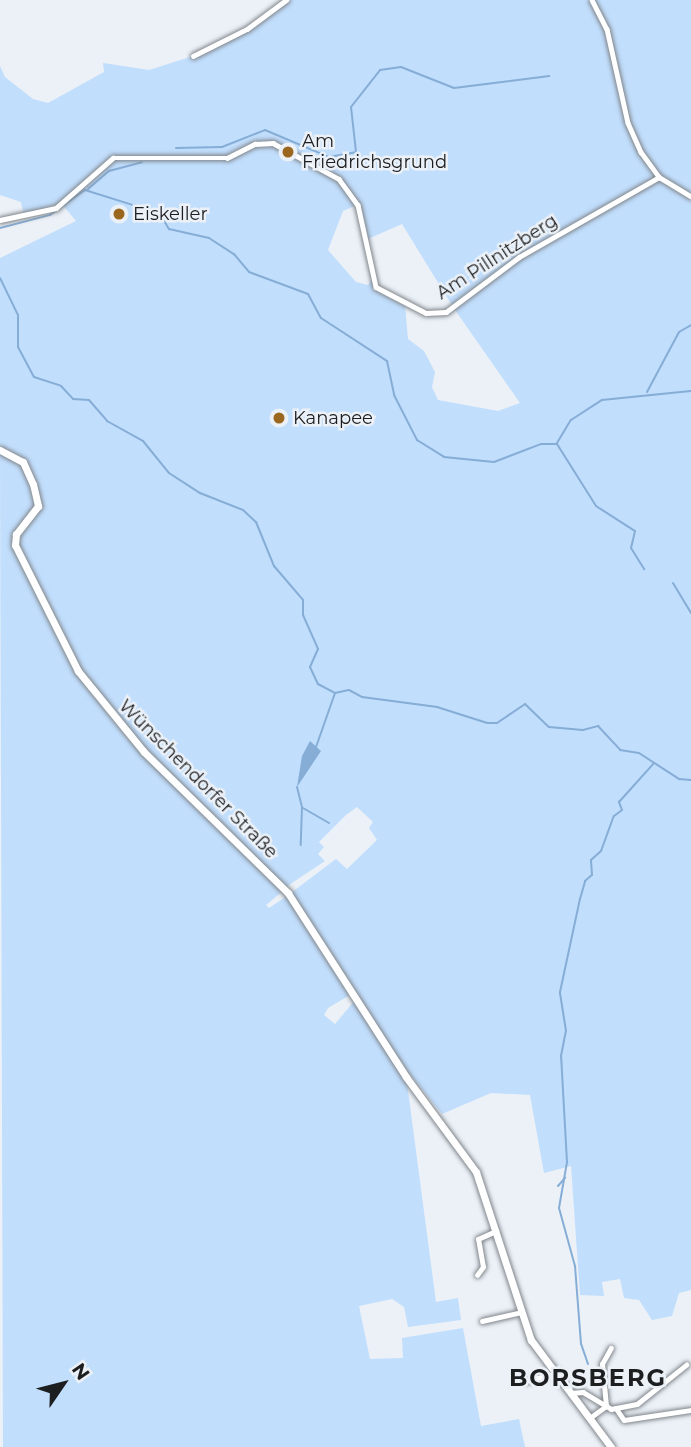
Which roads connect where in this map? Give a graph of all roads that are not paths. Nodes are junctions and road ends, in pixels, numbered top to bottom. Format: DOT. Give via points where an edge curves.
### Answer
graph roads {
  1 [pos="286,0"];
  2 [pos="592,0"];
  3 [pos="193,56"];
  4 [pos="659,177"];
  5 [pos="691,196"];
  6 [pos="0,220"];
  7 [pos="0,450"];
  8 [pos="498,1230"];
  9 [pos="477,1275"];
  10 [pos="523,1312"];
  11 [pos="482,1321"];
  12 [pos="611,1348"];
  13 [pos="686,1365"];
  14 [pos="553,1374"];
  15 [pos="533,1379"];
  16 [pos="525,1381"];
  17 [pos="534,1386"];
  18 [pos="570,1393"];
  19 [pos="606,1406"];
  20 [pos="616,1408"];
  21 [pos="691,1410"];
  22 [pos="591,1417"];
  23 [pos="611,1447"];
  1 -- 3 [label="street" via="247,29"];
  2 -- 4 [label="street" via="607,29 628,123"];
  4 -- 5 [label="street"];
  4 -- 6 [label="street, Am Pillnitzberg" via="519,257 446,312 426,313 376,287 358,205 339,180 273,143 256,144 226,158 113,158 53,209"];
  7 -- 8 [label="street, Wünschendorfer Straße" via="23,462 33,484 38,506 16,534 15,545 78,671 137,745 288,893 393,1057 476,1172"];
  8 -- 9 [label="street" via="478,1239 483,1267"];
  8 -- 10 [label="street"];
  10 -- 11 [label="street"];
  10 -- 14 [label="street" via="531,1340"];
  12 -- 19 [label="street" via="603,1364"];
  13 -- 20 [label="street" via="637,1404"];
  14 -- 15 [label="street"];
  14 -- 18 [label="street"];
  15 -- 16 [label="street"];
  15 -- 17 [label="street"];
  18 -- 19 [label="street" via="583,1392"];
  18 -- 22 [label="street"];
  19 -- 20 [label="street"];
  19 -- 22 [label="street"];
  20 -- 21 [label="street" via="624,1420"];
  22 -- 23 [label="street"];
}
